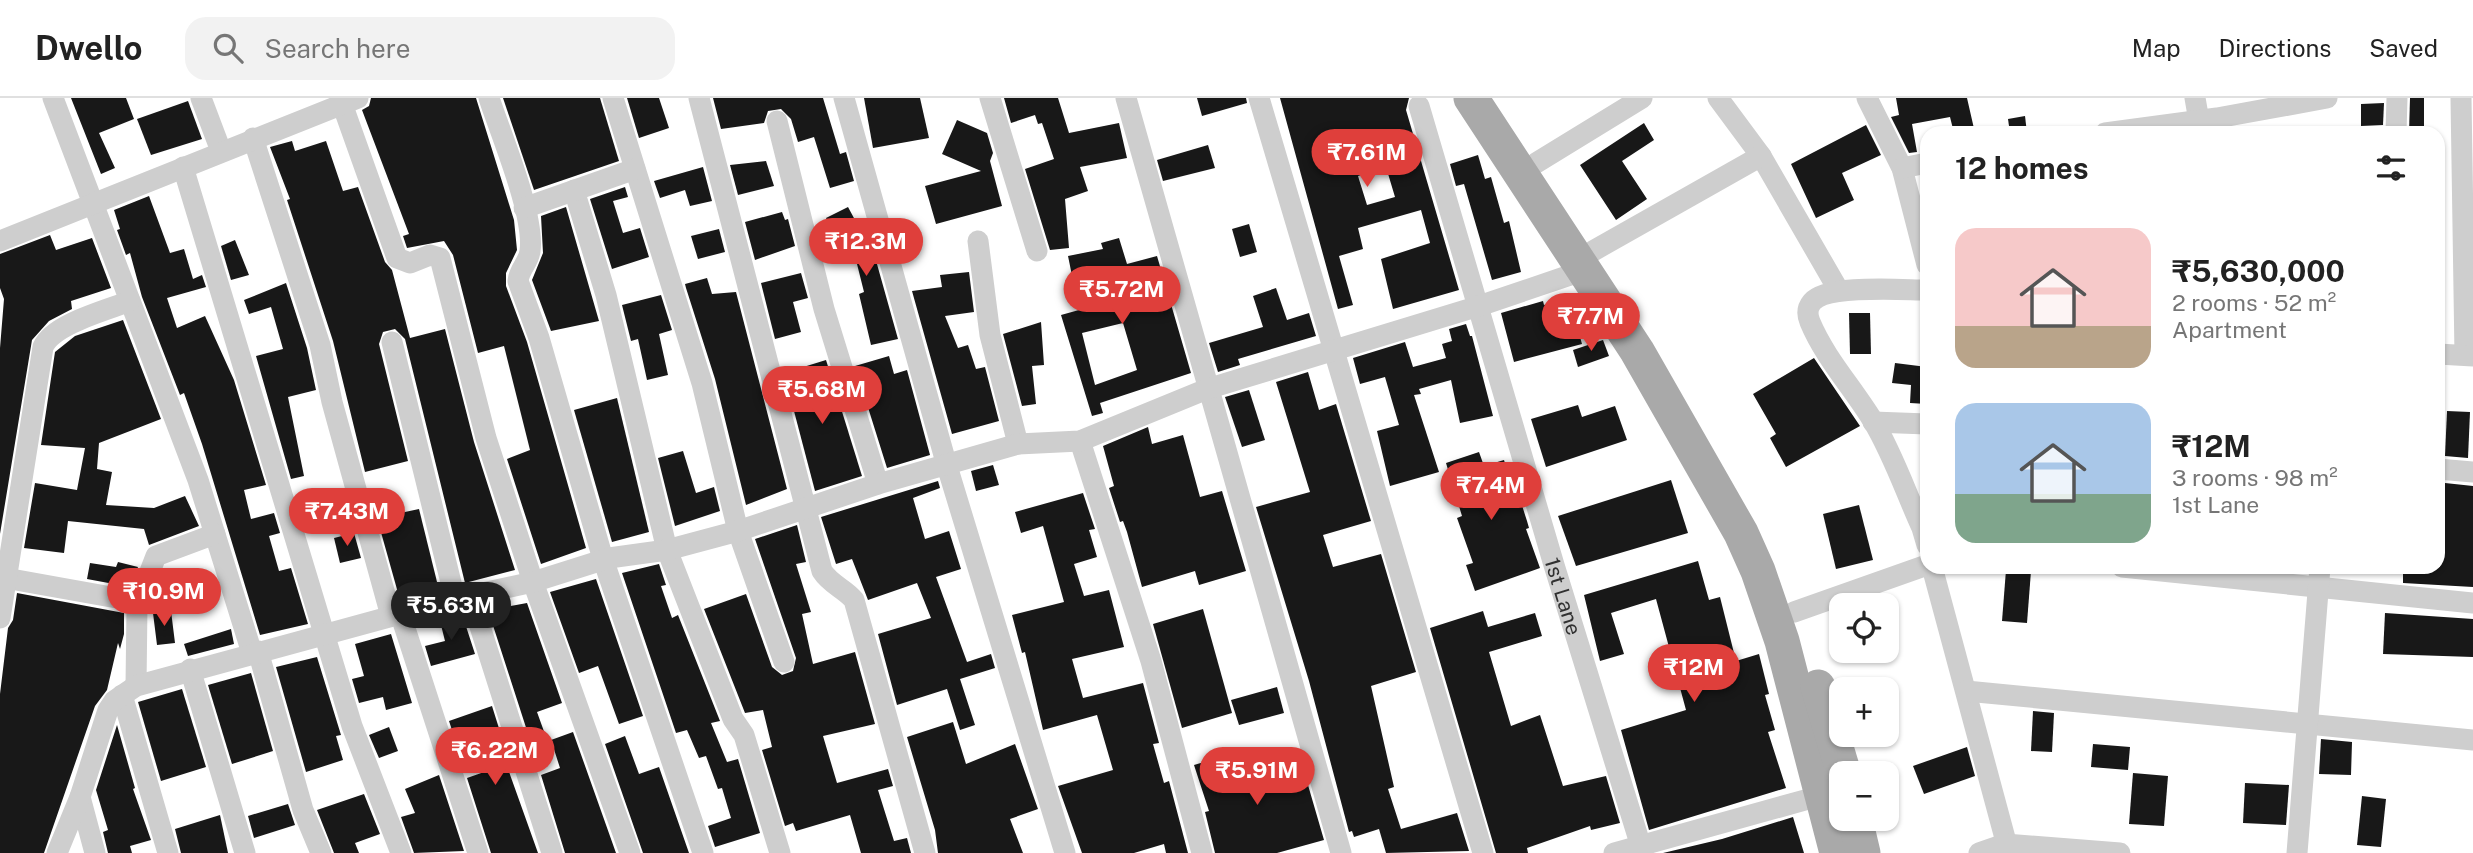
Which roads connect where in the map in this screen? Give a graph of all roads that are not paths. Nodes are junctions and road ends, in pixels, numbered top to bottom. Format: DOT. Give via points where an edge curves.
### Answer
graph roads {
  1 [pos="53,98"];
  2 [pos="201,98"];
  3 [pos="489,98"];
  4 [pos="613,98"];
  5 [pos="699,98"];
  6 [pos="844,98"];
  7 [pos="990,98"];
  8 [pos="1126,98"];
  9 [pos="1259,98"];
  10 [pos="1471,98"];
  11 [pos="1492,98"];
  12 [pos="1642,98"];
  13 [pos="1718,98"];
  14 [pos="1867,98"];
  15 [pos="2195,98"];
  16 [pos="2327,98"];
  17 [pos="2397,98"];
  18 [pos="2461,98"];
  19 [pos="347,100"];
  20 [pos="1419,106"];
  21 [pos="777,121"];
  22 [pos="2199,121"];
  23 [pos="2181,126"];
  24 [pos="2396,126"];
  25 [pos="253,138"];
  26 [pos="221,151"];
  27 [pos="1761,156"];
  28 [pos="1536,163"];
  29 [pos="1920,164"];
  30 [pos="183,167"];
  31 [pos="1902,168"];
  32 [pos="635,169"];
  33 [pos="574,190"];
  34 [pos="93,205"];
  35 [pos="524,208"];
  36 [pos="1920,238"];
  37 [pos="0,241"];
  38 [pos="978,241"];
  39 [pos="1037,251"];
  40 [pos="1589,261"];
  41 [pos="1920,290"];
  42 [pos="1839,291"];
  43 [pos="130,301"];
  44 [pos="1479,306"];
  45 [pos="392,342"];
  46 [pos="1334,348"];
  47 [pos="2445,354"];
  48 [pos="2469,356"];
  49 [pos="1207,389"];
  50 [pos="1873,422"];
  51 [pos="1920,424"];
  52 [pos="1080,441"];
  53 [pos="1018,444"];
  54 [pos="947,466"];
  55 [pos="2445,470"];
  56 [pos="2473,472"];
  57 [pos="878,484"];
  58 [pos="807,508"];
  59 [pos="1741,515"];
  60 [pos="1920,524"];
  61 [pos="738,531"];
  62 [pos="215,534"];
  63 [pos="667,550"];
  64 [pos="603,559"];
  65 [pos="1920,567"];
  66 [pos="1935,574"];
  67 [pos="2185,574"];
  68 [pos="2319,574"];
  69 [pos="4,578"];
  70 [pos="533,582"];
  71 [pos="2318,589"];
  72 [pos="463,597"];
  73 [pos="2473,603"];
  74 [pos="137,605"];
  75 [pos="1794,612"];
  76 [pos="396,615"];
  77 [pos="0,618"];
  78 [pos="323,634"];
  79 [pos="255,652"];
  80 [pos="784,662"];
  81 [pos="190,669"];
  82 [pos="129,690"];
  83 [pos="1966,691"];
  84 [pos="2308,722"];
  85 [pos="2473,740"];
  86 [pos="1829,773"];
  87 [pos="1829,786"];
  88 [pos="80,797"];
  89 [pos="1829,816"];
  90 [pos="1849,831"];
  91 [pos="1642,849"];
  92 [pos="2007,849"];
  93 [pos="57,853"];
  94 [pos="95,853"];
  95 [pos="168,853"];
  96 [pos="245,853"];
  97 [pos="321,853"];
  98 [pos="401,853"];
  99 [pos="478,853"];
  100 [pos="552,853"];
  101 [pos="630,853"];
  102 [pos="703,853"];
  103 [pos="780,853"];
  104 [pos="925,853"];
  105 [pos="1065,853"];
  106 [pos="1202,853"];
  107 [pos="1341,853"];
  108 [pos="1483,853"];
  109 [pos="1614,853"];
  110 [pos="1863,853"];
  111 [pos="1979,853"];
  112 [pos="2120,853"];
  113 [pos="2297,853"];
  1 -- 34 [label="street"];
  2 -- 26 [label="street"];
  3 -- 35 [label="street"];
  4 -- 32 [label="street"];
  5 -- 58 [label="street"];
  6 -- 54 [label="street"];
  7 -- 39 [label="street"];
  8 -- 49 [label="street"];
  9 -- 46 [label="street"];
  10 -- 40 [label="main road"];
  11 -- 28 [label="main road"];
  12 -- 28 [label="street"];
  13 -- 27 [label="street"];
  14 -- 31 [label="street"];
  15 -- 22 [label="street"];
  16 -- 22 [label="street"];
  17 -- 24 [label="street"];
  18 -- 48 [label="street"];
  19 -- 25 [label="street"];
  19 -- 70 [label="street" via="397,258 410,263 430,255 440,258 486,438"];
  20 -- 44 [label="street, 1st Lane"];
  21 -- 57 [label="street" via="824,309"];
  22 -- 23 [label="street"];
  25 -- 26 [label="street"];
  25 -- 76 [label="street" via="320,345 332,402"];
  26 -- 30 [label="street"];
  27 -- 40 [label="street"];
  27 -- 42 [label="street"];
  28 -- 40 [label="main road"];
  29 -- 31 [label="street"];
  30 -- 34 [label="street"];
  30 -- 78 [label="street"];
  31 -- 36 [label="street"];
  32 -- 33 [label="street"];
  32 -- 61 [label="street" via="702,383"];
  33 -- 35 [label="street"];
  33 -- 63 [label="street" via="606,295"];
  34 -- 37 [label="street"];
  34 -- 43 [label="street"];
  35 -- 64 [label="street" via="530,251 518,281"];
  38 -- 53 [label="street" via="990,335"];
  40 -- 44 [label="street"];
  40 -- 59 [label="main road"];
  41 -- 42 [label="street"];
  42 -- 50 [label="street" via="1809,304 1809,321"];
  43 -- 62 [label="street"];
  43 -- 69 [label="street" via="47,338"];
  44 -- 46 [label="street"];
  44 -- 91 [label="street, 1st Lane"];
  45 -- 72 [label="street"];
  46 -- 49 [label="street"];
  46 -- 108 [label="street"];
  47 -- 48 [label="street"];
  49 -- 52 [label="street"];
  49 -- 107 [label="street"];
  50 -- 51 [label="street"];
  50 -- 60 [label="street"];
  52 -- 53 [label="street"];
  52 -- 106 [label="street" via="1151,661"];
  53 -- 54 [label="street"];
  54 -- 57 [label="street"];
  54 -- 105 [label="street"];
  55 -- 56 [label="street"];
  57 -- 58 [label="street"];
  58 -- 61 [label="street"];
  58 -- 104 [label="street" via="822,571 854,600"];
  59 -- 75 [label="main road"];
  59 -- 87 [label="main road"];
  61 -- 63 [label="street"];
  61 -- 80 [label="street"];
  62 -- 74 [label="street" via="156,556"];
  62 -- 79 [label="street"];
  63 -- 64 [label="street"];
  63 -- 103 [label="street" via="733,719 744,735"];
  64 -- 70 [label="street"];
  64 -- 102 [label="street"];
  65 -- 75 [label="street"];
  66 -- 83 [label="street"];
  67 -- 71 [label="street"];
  68 -- 71 [label="street"];
  69 -- 74 [label="street"];
  69 -- 77 [label="street"];
  70 -- 72 [label="street"];
  70 -- 101 [label="street"];
  71 -- 73 [label="street"];
  71 -- 84 [label="street"];
  72 -- 76 [label="street"];
  72 -- 100 [label="street"];
  74 -- 82 [label="street"];
  75 -- 86 [label="main road"];
  76 -- 78 [label="street"];
  76 -- 99 [label="street"];
  78 -- 79 [label="street"];
  78 -- 98 [label="street" via="352,726"];
  79 -- 81 [label="street"];
  79 -- 97 [label="street" via="303,810"];
  81 -- 82 [label="street"];
  81 -- 96 [label="street"];
  82 -- 88 [label="street" via="108,710"];
  82 -- 95 [label="street"];
  83 -- 84 [label="street"];
  83 -- 92 [label="street"];
  84 -- 85 [label="street"];
  84 -- 113 [label="street"];
  88 -- 93 [label="street"];
  88 -- 94 [label="street"];
  89 -- 91 [label="street"];
  90 -- 110 [label="main road"];
  91 -- 109 [label="street"];
  92 -- 111 [label="street"];
  92 -- 112 [label="street"];
}
